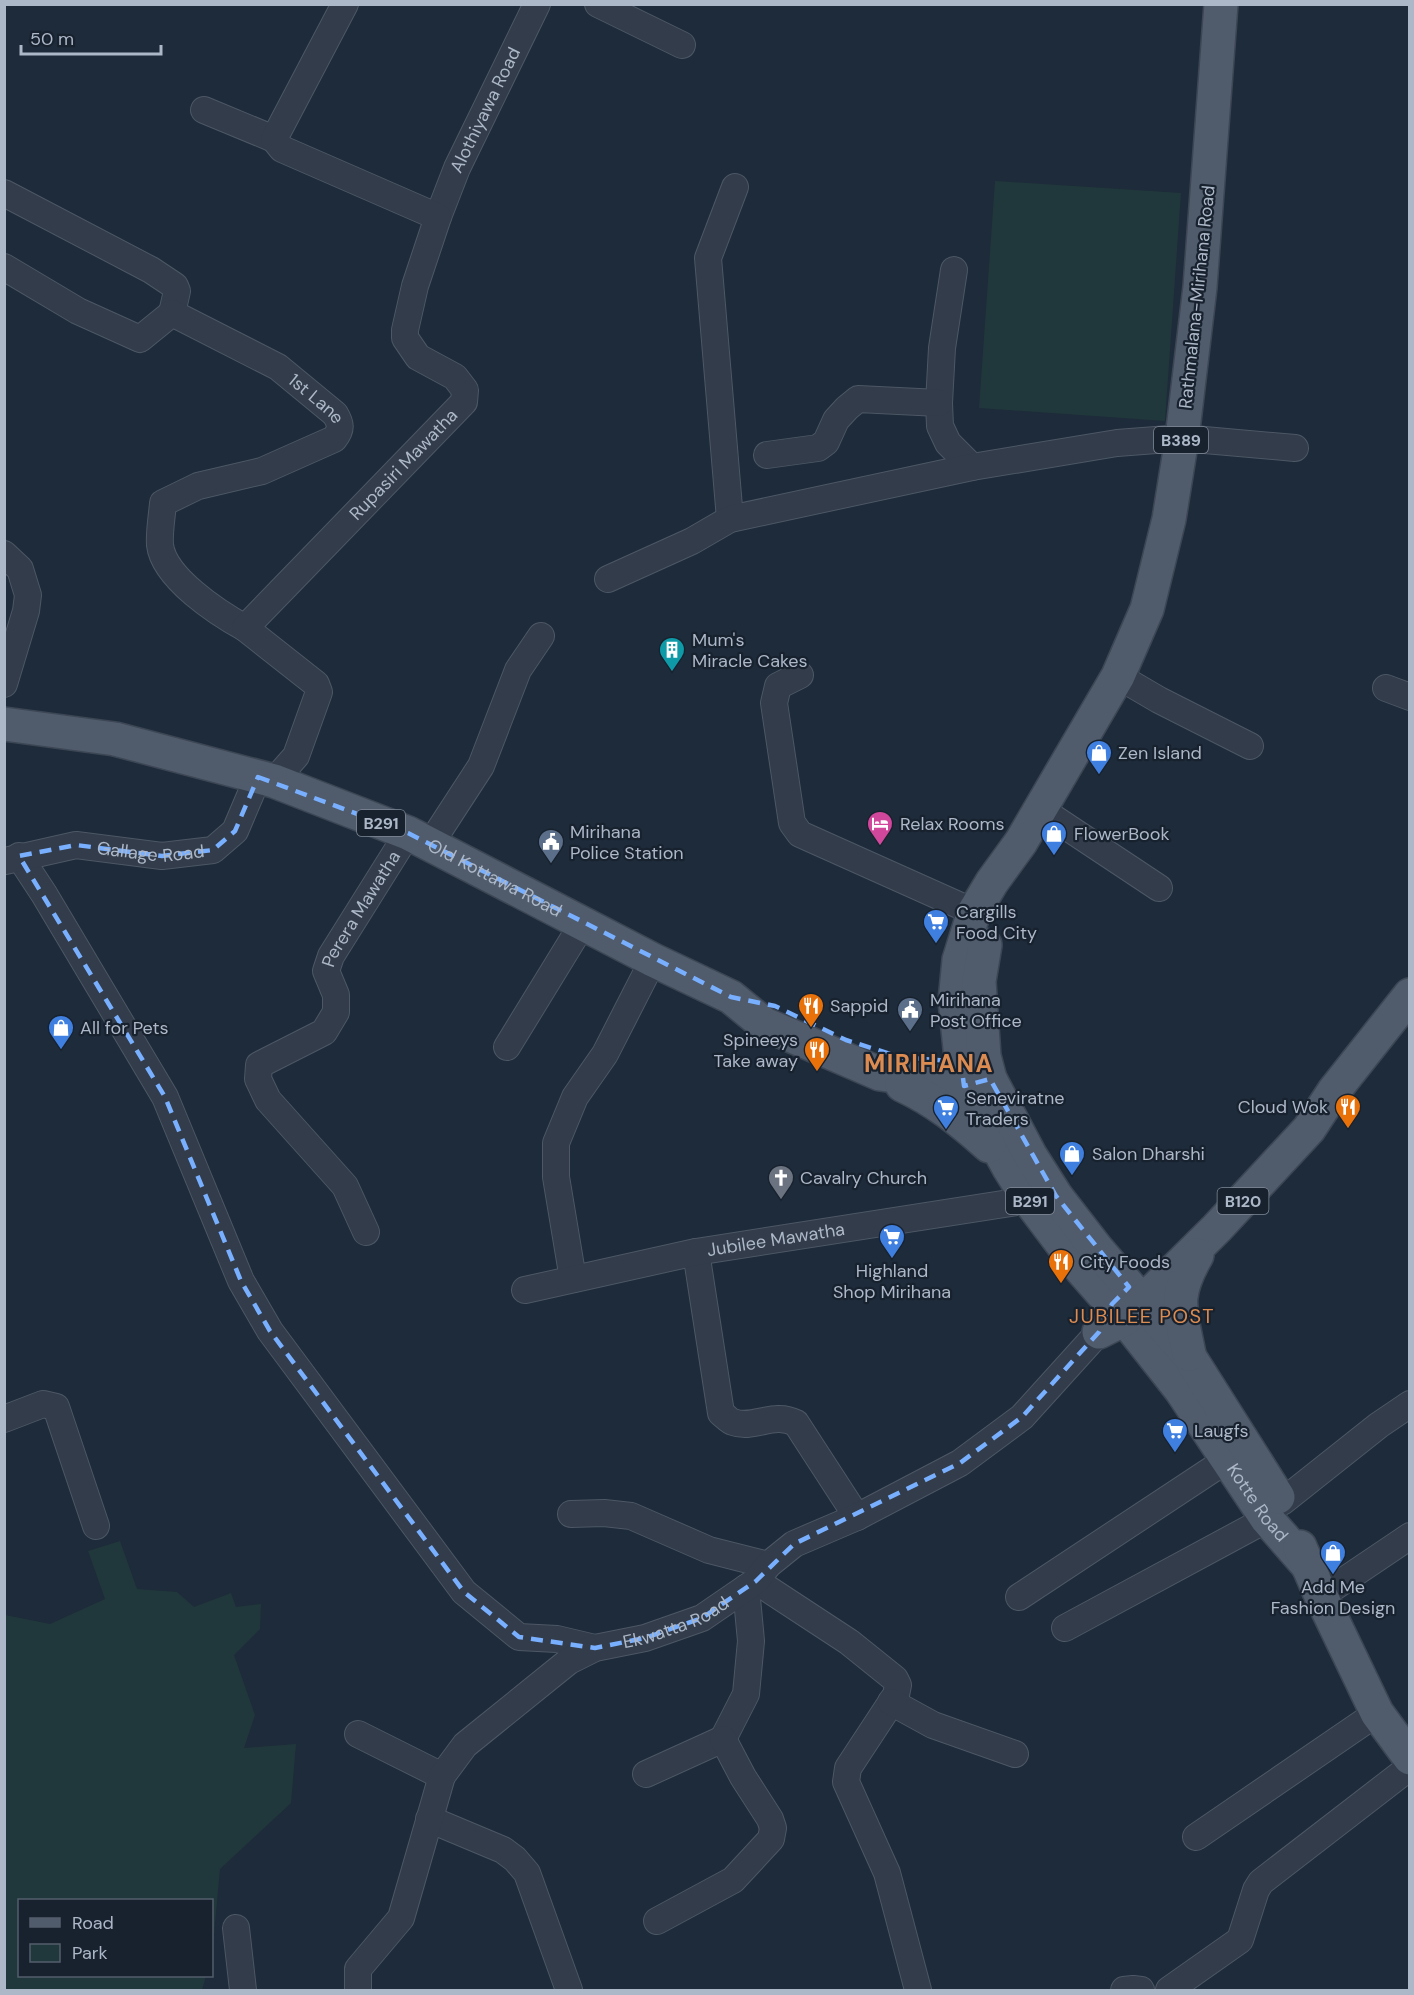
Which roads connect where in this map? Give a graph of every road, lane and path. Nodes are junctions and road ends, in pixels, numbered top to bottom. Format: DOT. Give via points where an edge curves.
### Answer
graph roads {
  1 [pos="345,4"];
  2 [pos="537,4"];
  3 [pos="598,4"];
  4 [pos="1221,4"];
  5 [pos="682,45"];
  6 [pos="204,110"];
  7 [pos="274,139"];
  8 [pos="735,187"];
  9 [pos="4,193"];
  10 [pos="438,217"];
  11 [pos="4,267"];
  12 [pos="954,270"];
  13 [pos="172,313"];
  14 [pos="939,404"];
  15 [pos="1182,438"];
  16 [pos="1295,448"];
  17 [pos="767,455"];
  18 [pos="972,467"];
  19 [pos="730,519"];
  20 [pos="4,554"];
  21 [pos="608,579"];
  22 [pos="245,628"];
  23 [pos="541,636"];
  24 [pos="800,675"];
  25 [pos="1118,676"];
  26 [pos="4,684"];
  27 [pos="1386,688"];
  28 [pos="1410,697"];
  29 [pos="4,724"];
  30 [pos="1250,746"];
  31 [pos="266,779"];
  32 [pos="1040,809"];
  33 [pos="418,839"];
  34 [pos="1021,842"];
  35 [pos="12,859"];
  36 [pos="1160,888"];
  37 [pos="974,912"];
  38 [pos="583,923"];
  39 [pos="653,960"];
  40 [pos="731,997"];
  41 [pos="1409,997"];
  42 [pos="507,1047"];
  43 [pos="975,1071"];
  44 [pos="880,1074"];
  45 [pos="1334,1091"];
  46 [pos="1006,1162"];
  47 [pos="1029,1200"];
  48 [pos="366,1232"];
  49 [pos="1206,1240"];
  50 [pos="696,1252"];
  51 [pos="573,1279"];
  52 [pos="525,1290"];
  53 [pos="1121,1309"];
  54 [pos="1189,1356"];
  55 [pos="1410,1404"];
  56 [pos="4,1419"];
  57 [pos="1228,1459"];
  58 [pos="1274,1510"];
  59 [pos="571,1514"];
  60 [pos="857,1517"];
  61 [pos="96,1526"];
  62 [pos="1410,1536"];
  63 [pos="757,1578"];
  64 [pos="1315,1582"];
  65 [pos="1019,1598"];
  66 [pos="1065,1628"];
  67 [pos="595,1648"];
  68 [pos="891,1702"];
  69 [pos="1377,1713"];
  70 [pos="358,1734"];
  71 [pos="723,1739"];
  72 [pos="1015,1754"];
  73 [pos="1410,1758"];
  74 [pos="1410,1767"];
  75 [pos="646,1774"];
  76 [pos="442,1776"];
  77 [pos="429,1819"];
  78 [pos="1197,1837"];
  79 [pos="657,1921"];
  80 [pos="236,1928"];
  81 [pos="243,1990"];
  82 [pos="358,1990"];
  83 [pos="569,1990"];
  84 [pos="918,1990"];
  85 [pos="1124,1990"];
  86 [pos="1141,1990"];
  87 [pos="1169,1990"];
  1 -- 7 [label="street"];
  2 -- 10 [label="street, Alothiyawa Road" via="457,168"];
  3 -- 5 [label="street"];
  4 -- 15 [label="main road, Rathmalana-Mirihana Road / B389" via="1200,287"];
  6 -- 7 [label="street"];
  7 -- 10 [label="street" via="282,149"];
  8 -- 19 [label="street" via="708,258"];
  9 -- 13 [label="street" via="175,286"];
  10 -- 22 [label="street, Rupasiri Mawatha" via="415,286 405,338 418,357 455,377 465,390 464,402"];
  11 -- 13 [label="street" via="78,311 140,339"];
  12 -- 14 [label="street" via="942,348"];
  13 -- 22 [label="street, 1st Lane" via="278,367 335,414 341,424 334,439 262,471 198,486 163,503 160,546 169,567 182,584"];
  14 -- 17 [label="street" via="858,399 836,420 826,442 818,448"];
  14 -- 18 [label="street" via="940,426 948,443"];
  15 -- 16 [label="street"];
  15 -- 18 [label="street" via="1116,443"];
  15 -- 25 [label="main road, Rathmalana-Mirihana Road / B389" via="1169,519 1148,609"];
  18 -- 19 [label="street"];
  19 -- 21 [label="street"];
  20 -- 26 [label="street" via="20,569 28,595"];
  22 -- 31 [label="street" via="316,684 319,692 296,756"];
  23 -- 33 [label="street" via="518,670 481,766"];
  24 -- 37 [label="street" via="778,687 774,703 792,823 800,834"];
  25 -- 30 [label="street"];
  25 -- 32 [label="main road, Rathmalana-Mirihana Road / B389"];
  27 -- 28 [label="street"];
  29 -- 31 [label="main road, Old Kottawa Road / B291" via="115,739"];
  31 -- 33 [label="main road, Old Kottawa Road / B291"];
  31 -- 35 [label="street, Gallage Road" via="235,831 213,850 162,856 76,845"];
  32 -- 34 [label="main road, Rathmalana-Mirihana Road / B389"];
  32 -- 36 [label="street"];
  33 -- 38 [label="main road, Old Kottawa Road / B291"];
  33 -- 48 [label="street, Perera Mawatha" via="331,956 326,971 336,995 336,1012 324,1032 259,1065 258,1080 268,1100 345,1186"];
  34 -- 37 [label="main road, Rathmalana-Mirihana Road / B389"];
  34 -- 43 [label="main road, Rathmalana-Mirihana Road / B389" via="985,942"];
  35 -- 67 [label="street" via="44,894 165,1097 241,1281 270,1331 464,1592 519,1637 557,1639"];
  37 -- 43 [label="main road, Rathmalana-Mirihana Road / B389" via="959,960 955,1000"];
  38 -- 39 [label="main road, Old Kottawa Road / B291"];
  38 -- 42 [label="street"];
  39 -- 40 [label="main road, Old Kottawa Road / B291"];
  39 -- 51 [label="street" via="605,1054 575,1097 556,1143 556,1177"];
  40 -- 43 [label="main road, Old Kottawa Road / B291" via="775,1006 846,1040 900,1057"];
  40 -- 44 [label="main road, Old Kottawa Road / B291" via="764,1024"];
  41 -- 45 [label="main road, B120"];
  43 -- 44 [label="main road, Old Kottawa Road / B291"];
  43 -- 46 [label="main road, B291"];
  43 -- 53 [label="main road, B291" via="1056,1196"];
  44 -- 46 [label="main road" via="931,1098"];
  45 -- 49 [label="main road, B120" via="1309,1129"];
  45 -- 53 [label="main road, B120" via="1300,1117"];
  46 -- 47 [label="main road, B291"];
  47 -- 50 [label="street, Jubilee Mawatha"];
  47 -- 53 [label="main road, B291" via="1081,1269"];
  49 -- 53 [label="main road, B120"];
  49 -- 54 [label="main road" via="1184,1277 1180,1295"];
  50 -- 51 [label="street, Jubilee Mawatha"];
  50 -- 60 [label="street" via="722,1413 732,1422 744,1424 777,1418 796,1423"];
  51 -- 52 [label="street, Jubilee Mawatha"];
  53 -- 54 [label="main road, Kotte Road"];
  53 -- 57 [label="main road, Kotte Road"];
  53 -- 60 [label="street, Ekwatta Road" via="1022,1417 960,1463"];
  54 -- 58 [label="main road, Kotte Road"];
  55 -- 58 [label="street"];
  56 -- 61 [label="street" via="43,1404 56,1407"];
  57 -- 58 [label="main road, Kotte Road"];
  57 -- 65 [label="street"];
  58 -- 64 [label="main road, Kotte Road"];
  58 -- 66 [label="street"];
  59 -- 63 [label="street" via="631,1516 709,1550"];
  60 -- 63 [label="street, Ekwatta Road" via="794,1544"];
  62 -- 64 [label="street"];
  63 -- 67 [label="street, Ekwatta Road" via="702,1618 645,1638"];
  63 -- 68 [label="street" via="895,1679 898,1690"];
  63 -- 71 [label="street" via="746,1694"];
  64 -- 69 [label="main road, Kotte Road"];
  67 -- 76 [label="street, Ekwatta Road" via="569,1661 465,1745"];
  68 -- 72 [label="street" via="950,1732"];
  68 -- 84 [label="street" via="846,1774 846,1782 887,1873"];
  69 -- 73 [label="main road, Kotte Road"];
  69 -- 78 [label="street"];
  70 -- 76 [label="street"];
  71 -- 75 [label="street"];
  71 -- 79 [label="street" via="770,1819 771,1839 734,1880"];
  74 -- 87 [label="street" via="1261,1882 1240,1941"];
  76 -- 77 [label="street, Ekwatta Road"];
  77 -- 82 [label="street, Ekwatta Road" via="401,1918 358,1969"];
  77 -- 83 [label="street" via="515,1858 527,1873"];
  80 -- 81 [label="street"];
  85 -- 86 [label="street"];
}
